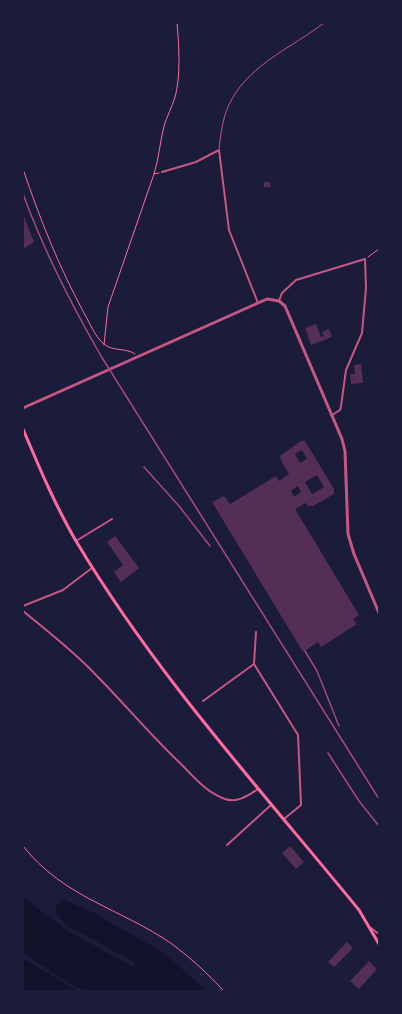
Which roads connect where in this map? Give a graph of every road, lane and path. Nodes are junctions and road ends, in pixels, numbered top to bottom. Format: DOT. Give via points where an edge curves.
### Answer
graph roads {
  1 [pos="177,23"];
  2 [pos="324,23"];
  3 [pos="218,150"];
  4 [pos="23,170"];
  5 [pos="162,172"];
  6 [pos="154,174"];
  7 [pos="379,249"];
  8 [pos="365,259"];
  9 [pos="279,301"];
  10 [pos="258,303"];
  11 [pos="104,345"];
  12 [pos="138,356"];
  13 [pos="24,406"];
  14 [pos="331,416"];
  15 [pos="23,429"];
  16 [pos="112,519"];
  17 [pos="76,541"];
  18 [pos="94,567"];
  19 [pos="23,606"];
  20 [pos="23,611"];
  21 [pos="379,613"];
  22 [pos="256,632"];
  23 [pos="254,664"];
  24 [pos="203,701"];
  25 [pos="258,789"];
  26 [pos="271,805"];
  27 [pos="284,820"];
  28 [pos="227,845"];
  29 [pos="23,846"];
  30 [pos="371,928"];
  31 [pos="379,934"];
  32 [pos="379,944"];
  33 [pos="224,991"];
  1 -- 6 [label="path" via="179,40 176,96 164,126 160,156"];
  2 -- 3 [label="lane" via="261,67 241,85 231,99 224,117"];
  3 -- 5 [label="street" via="196,162"];
  3 -- 10 [label="street" via="229,230"];
  4 -- 11 [label="path" via="40,222 70,287"];
  5 -- 6 [label="path"];
  6 -- 11 [label="path" via="108,307"];
  7 -- 8 [label="path"];
  8 -- 9 [label="street" via="296,280 282,293"];
  8 -- 14 [label="street" via="366,288 362,333 346,370 340,410"];
  9 -- 10 [label="street" via="267,299"];
  9 -- 14 [label="street" via="285,306"];
  10 -- 12 [label="street"];
  11 -- 12 [label="path" via="108,348 129,350"];
  12 -- 13 [label="street"];
  14 -- 21 [label="street" via="345,451 348,534"];
  15 -- 17 [label="main road"];
  16 -- 17 [label="street"];
  17 -- 18 [label="main road"];
  18 -- 19 [label="street" via="63,590"];
  18 -- 25 [label="main road" via="192,709"];
  20 -- 25 [label="street" via="84,663 140,724 205,788 221,797 235,800"];
  22 -- 23 [label="street"];
  23 -- 24 [label="street"];
  23 -- 27 [label="street" via="298,735 301,805"];
  25 -- 26 [label="main road"];
  26 -- 27 [label="main road"];
  26 -- 28 [label="street"];
  27 -- 30 [label="main road"];
  29 -- 33 [label="path" via="53,877 75,892 172,944"];
  30 -- 31 [label="street"];
  30 -- 32 [label="main road"];
}
